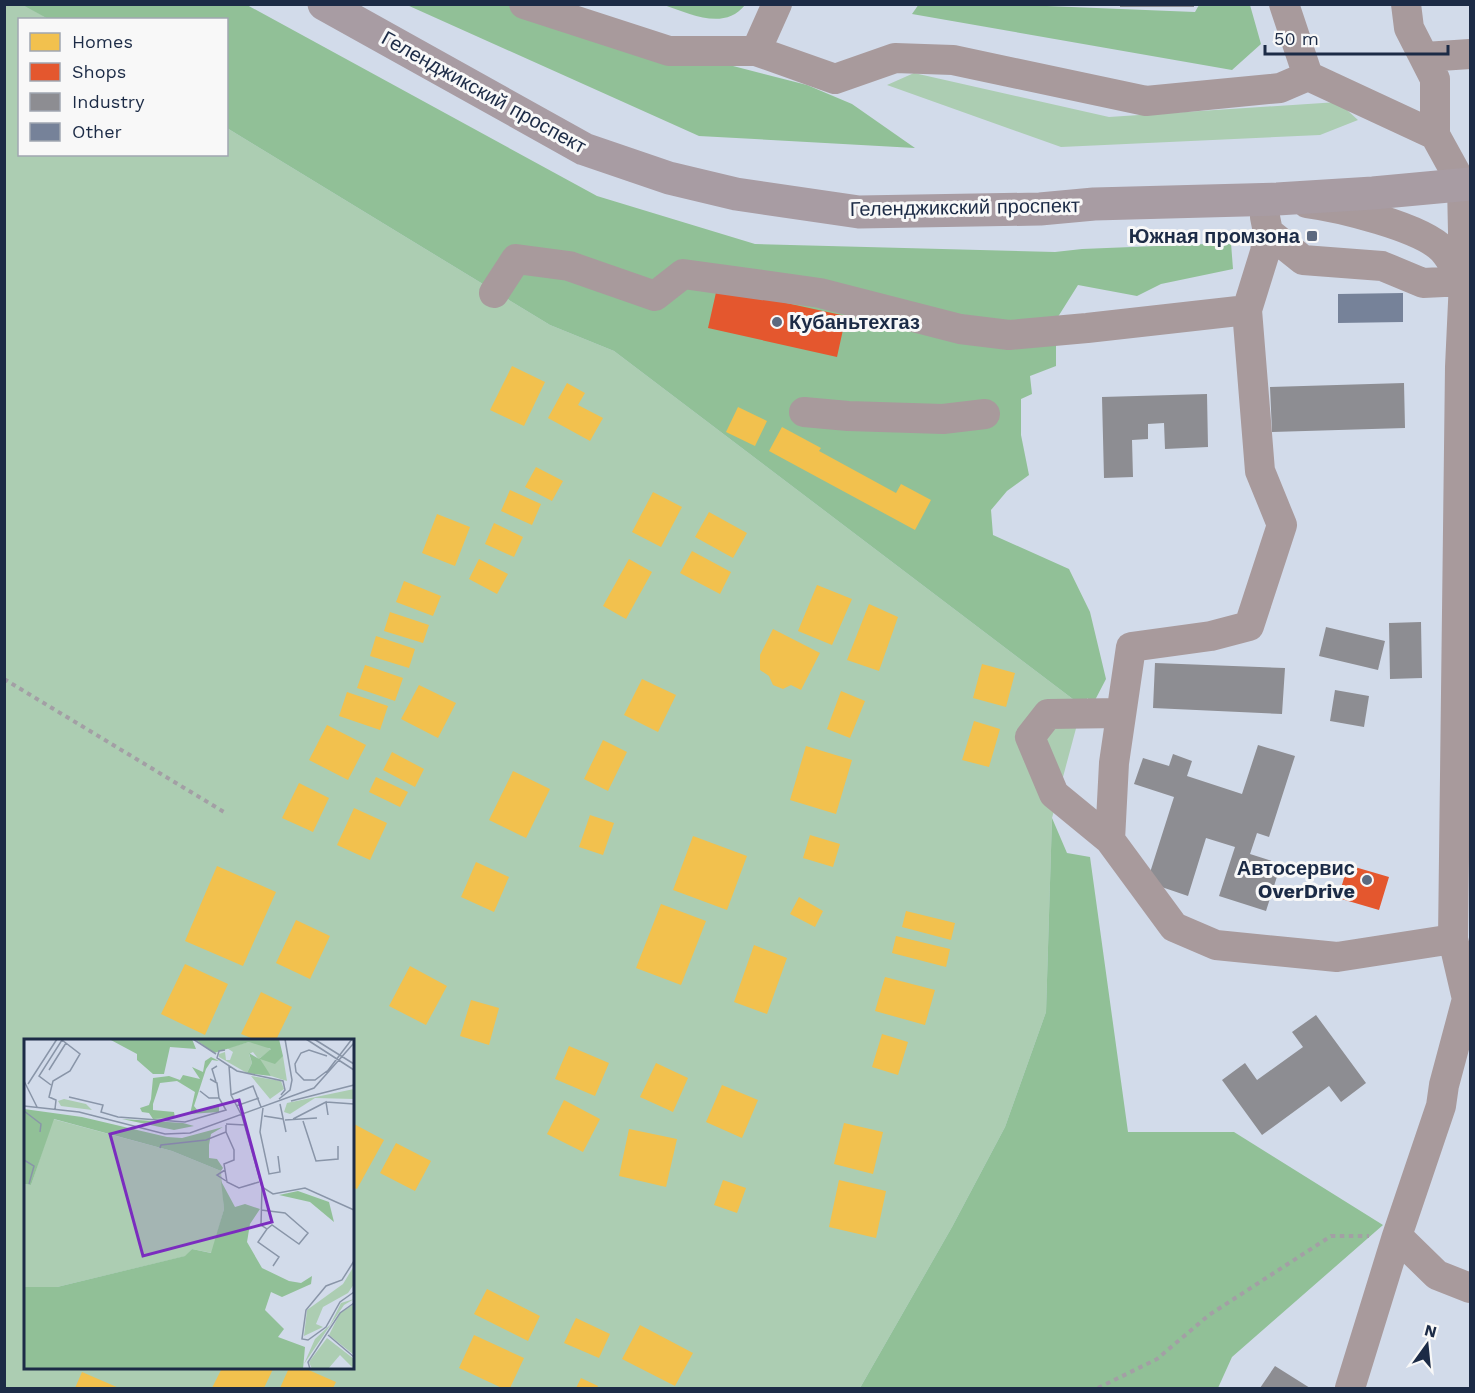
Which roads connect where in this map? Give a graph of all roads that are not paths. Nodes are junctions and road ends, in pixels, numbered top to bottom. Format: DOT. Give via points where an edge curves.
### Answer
graph roads {
  1 [pos="324,4"];
  2 [pos="524,4"];
  3 [pos="777,4"];
  4 [pos="1284,4"];
  5 [pos="1406,4"];
  6 [pos="756,51"];
  7 [pos="1470,54"];
  8 [pos="1425,57"];
  9 [pos="1308,76"];
  10 [pos="1435,135"];
  11 [pos="1466,184"];
  12 [pos="1270,199"];
  13 [pos="1268,232"];
  14 [pos="1467,289"];
  15 [pos="494,293"];
  16 [pos="1247,310"];
  17 [pos="1465,367"];
  18 [pos="804,412"];
  19 [pos="985,414"];
  20 [pos="1121,713"];
  21 [pos="1110,840"];
  22 [pos="1453,939"];
  23 [pos="1469,1001"];
  24 [pos="1397,1236"];
  25 [pos="1470,1288"];
  26 [pos="1350,1389"];
  1 -- 12 [label="main road, Геленджикский проспект" via="584,149 669,178 736,194 859,212"];
  2 -- 6 [label="street" via="669,51"];
  3 -- 6 [label="street"];
  4 -- 9 [label="street"];
  5 -- 8 [label="street" via="1409,28"];
  6 -- 9 [label="street" via="835,79 895,58 953,60 1146,100 1280,88"];
  7 -- 8 [label="street"];
  8 -- 10 [label="street" via="1435,79"];
  9 -- 10 [label="street"];
  10 -- 11 [label="street"];
  11 -- 12 [label="main road, Геленджикский проспект"];
  11 -- 14 [label="street"];
  12 -- 13 [label="street"];
  12 -- 14 [label="street" via="1330,206 1412,231 1442,249"];
  13 -- 14 [label="street" via="1303,260 1382,266 1423,284"];
  13 -- 16 [label="street"];
  14 -- 17 [label="street"];
  15 -- 16 [label="street" via="516,260 569,266 655,296 683,274 820,293 960,329 1009,334"];
  16 -- 20 [label="street" via="1260,471 1282,525 1249,626 1211,636 1131,647"];
  17 -- 22 [label="street"];
  18 -- 19 [label="street" via="943,419"];
  20 -- 21 [label="street"];
  20 -- 21 [label="street" via="1047,714 1030,737 1054,794"];
  21 -- 22 [label="street" via="1174,927 1216,945 1337,957"];
  22 -- 23 [label="street"];
  23 -- 24 [label="street" via="1441,1106"];
  24 -- 25 [label="street" via="1437,1275"];
  24 -- 26 [label="street"];
}
